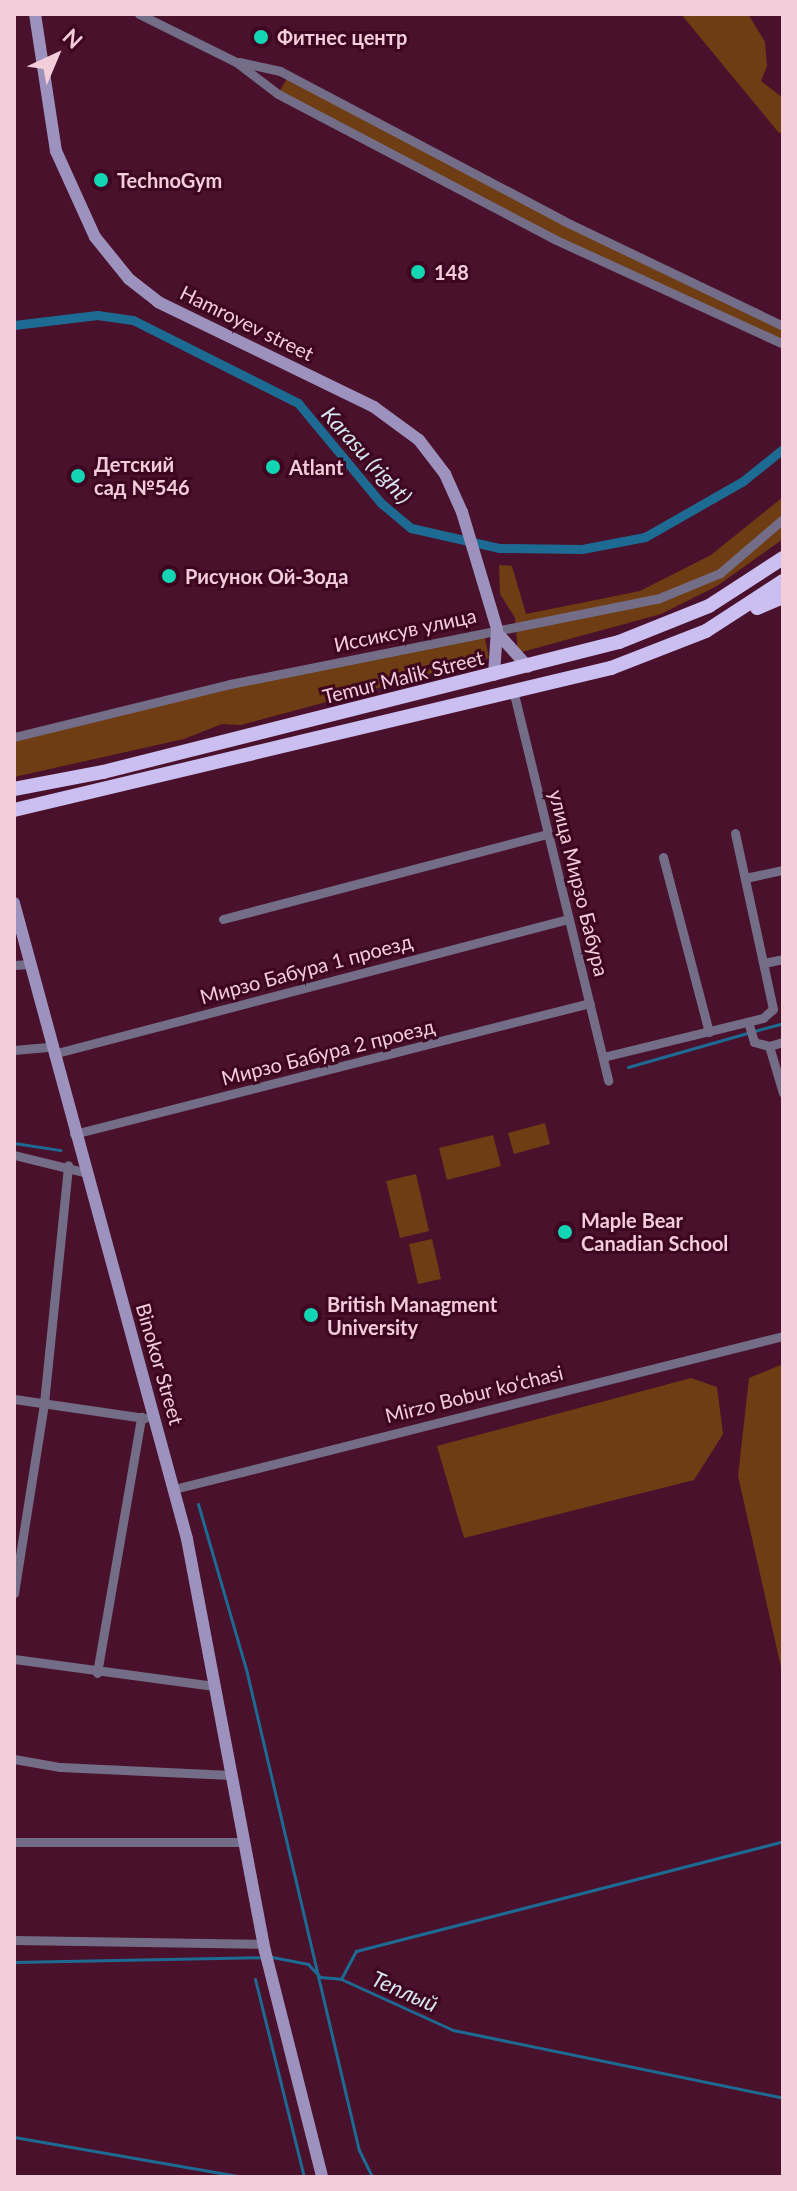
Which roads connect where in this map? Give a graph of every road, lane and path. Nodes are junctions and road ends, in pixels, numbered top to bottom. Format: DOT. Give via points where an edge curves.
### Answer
graph roads {
  1 [pos="35,14"];
  2 [pos="139,14"];
  3 [pos="236,62"];
  4 [pos="783,326"];
  5 [pos="783,344"];
  6 [pos="783,519"];
  7 [pos="783,558"];
  8 [pos="783,581"];
  9 [pos="783,597"];
  10 [pos="497,629"];
  11 [pos="706,631"];
  12 [pos="528,667"];
  13 [pos="494,675"];
  14 [pos="514,694"];
  15 [pos="14,737"];
  16 [pos="14,789"];
  17 [pos="14,810"];
  18 [pos="735,833"];
  19 [pos="548,834"];
  20 [pos="663,857"];
  21 [pos="783,870"];
  22 [pos="745,878"];
  23 [pos="14,903"];
  24 [pos="223,919"];
  25 [pos="568,919"];
  26 [pos="783,959"];
  27 [pos="764,963"];
  28 [pos="31,964"];
  29 [pos="14,965"];
  30 [pos="590,1003"];
  31 [pos="748,1022"];
  32 [pos="709,1032"];
  33 [pos="783,1042"];
  34 [pos="769,1046"];
  35 [pos="14,1050"];
  36 [pos="52,1050"];
  37 [pos="603,1057"];
  38 [pos="608,1081"];
  39 [pos="783,1093"];
  40 [pos="74,1134"];
  41 [pos="14,1155"];
  42 [pos="68,1165"];
  43 [pos="84,1172"];
  44 [pos="783,1336"];
  45 [pos="14,1399"];
  46 [pos="44,1403"];
  47 [pos="141,1417"];
  48 [pos="156,1418"];
  49 [pos="174,1489"];
  50 [pos="14,1593"];
  51 [pos="14,1659"];
  52 [pos="97,1673"];
  53 [pos="214,1686"];
  54 [pos="14,1759"];
  55 [pos="231,1775"];
  56 [pos="14,1842"];
  57 [pos="243,1842"];
  58 [pos="14,1940"];
  59 [pos="264,1947"];
  60 [pos="322,2177"];
  1 -- 10 [label="main road, Hamroyev street" via="61,169 90,229 114,263 170,309 400,422 445,474"];
  2 -- 3 [label="street"];
  3 -- 4 [label="street" via="280,71 564,221"];
  3 -- 5 [label="street" via="278,94 554,239"];
  6 -- 10 [label="street, Иссиксув улица" via="739,560 678,592"];
  7 -- 12 [label="highway, Temur Malik Street" via="726,597 674,623"];
  8 -- 11 [label="highway, Temur Malik Street"];
  9 -- 11 [label="highway"];
  10 -- 12 [label="main road, Hamroyev street" via="513,656"];
  10 -- 13 [label="main road, Hamroyev street"];
  10 -- 15 [label="street, Иссиксув улица"];
  11 -- 14 [label="highway, Temur Malik Street" via="611,668"];
  12 -- 13 [label="highway, Temur Malik Street"];
  13 -- 16 [label="highway, Temur Malik Street"];
  14 -- 17 [label="highway, Temur Malik Street"];
  14 -- 19 [label="street, улица Мирзо Бабура"];
  18 -- 22 [label="street"];
  19 -- 24 [label="street"];
  19 -- 25 [label="street, улица Мирзо Бабура"];
  20 -- 32 [label="street"];
  21 -- 22 [label="street"];
  22 -- 27 [label="street"];
  23 -- 28 [label="main road, Binokor Street"];
  25 -- 30 [label="street, улица Мирзо Бабура"];
  25 -- 36 [label="street, Мирзо Бабура 1 проезд"];
  26 -- 27 [label="street"];
  27 -- 31 [label="street" via="774,1006 767,1016"];
  28 -- 29 [label="street"];
  28 -- 36 [label="main road, Binokor Street"];
  30 -- 37 [label="street, улица Мирзо Бабура"];
  30 -- 40 [label="street, Мирзо Бабура 2 проезд"];
  31 -- 32 [label="street"];
  31 -- 34 [label="street" via="754,1042"];
  32 -- 37 [label="street"];
  33 -- 34 [label="street"];
  34 -- 39 [label="street"];
  35 -- 36 [label="street, Мирзо Бабура 1 проезд"];
  36 -- 40 [label="main road, Binokor Street"];
  37 -- 38 [label="street, улица Мирзо Бабура"];
  40 -- 43 [label="main road, Binokor Street"];
  41 -- 42 [label="street"];
  42 -- 43 [label="street"];
  42 -- 46 [label="street"];
  43 -- 48 [label="main road, Binokor Street"];
  44 -- 49 [label="street, Mirzo Bobur ko‘chasi"];
  45 -- 46 [label="street"];
  46 -- 47 [label="street"];
  46 -- 50 [label="street"];
  47 -- 48 [label="street"];
  47 -- 52 [label="street"];
  48 -- 49 [label="main road, Binokor Street"];
  49 -- 53 [label="main road, Binokor Street"];
  51 -- 52 [label="street"];
  52 -- 53 [label="street"];
  53 -- 55 [label="main road, Binokor Street"];
  54 -- 55 [label="street" via="60,1767"];
  55 -- 57 [label="main road, Binokor Street"];
  56 -- 57 [label="street"];
  57 -- 59 [label="main road, Binokor Street"];
  58 -- 59 [label="street"];
  59 -- 60 [label="main road, Binokor Street"];
}
